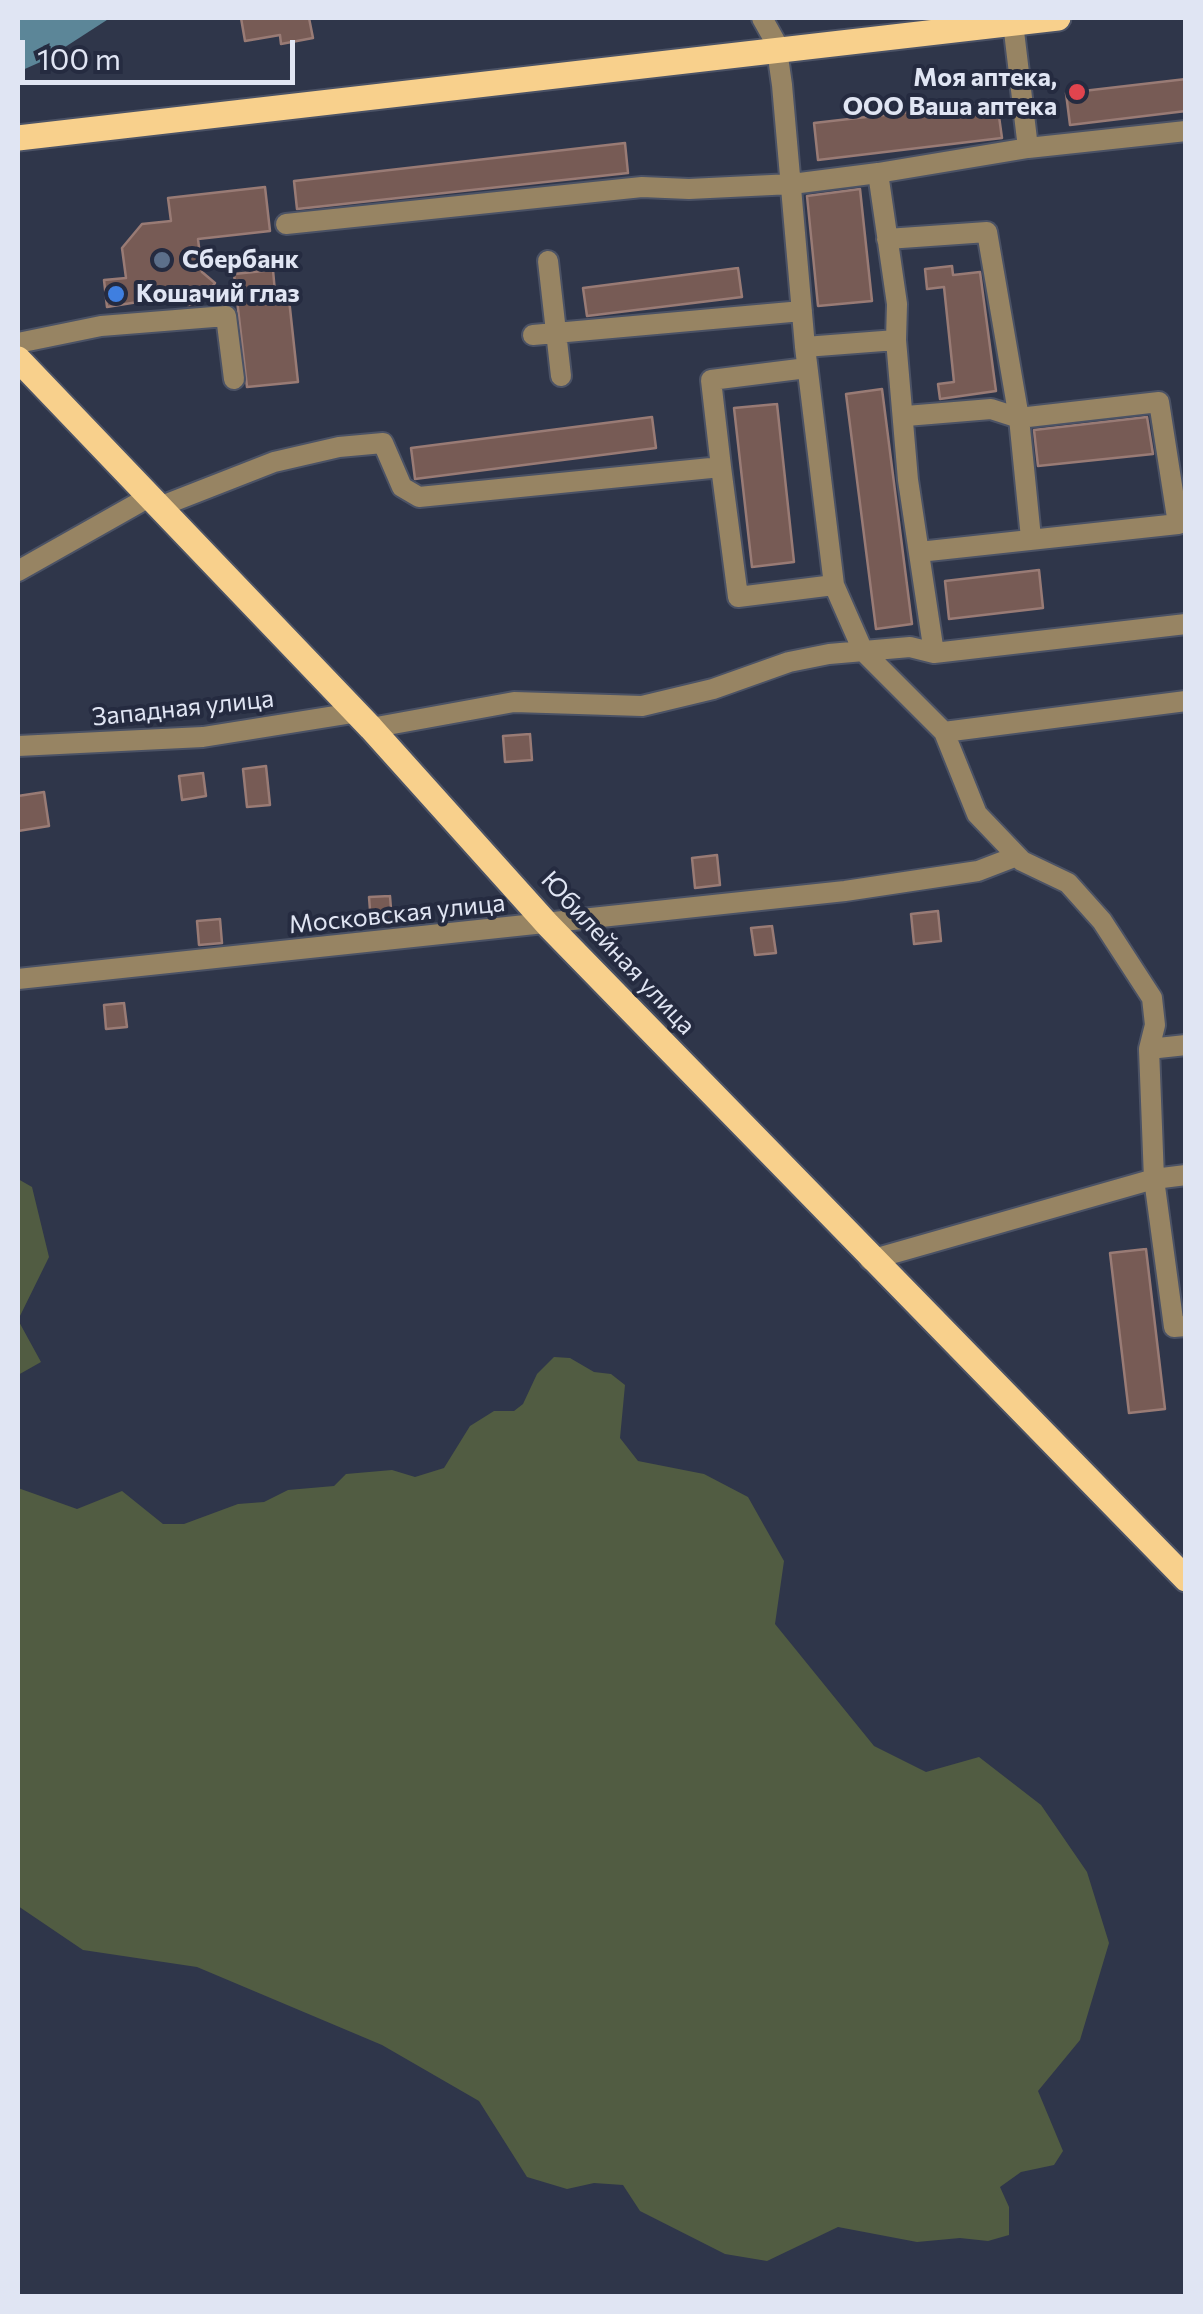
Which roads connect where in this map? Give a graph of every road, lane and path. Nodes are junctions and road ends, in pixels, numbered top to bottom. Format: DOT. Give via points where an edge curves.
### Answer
graph roads {
  1 [pos="762,18"];
  2 [pos="1058,18"];
  3 [pos="1013,23"];
  4 [pos="778,52"];
  5 [pos="1186,131"];
  6 [pos="18,138"];
  7 [pos="1028,148"];
  8 [pos="878,174"];
  9 [pos="792,184"];
  10 [pos="286,224"];
  11 [pos="887,239"];
  12 [pos="548,261"];
  13 [pos="802,310"];
  14 [pos="556,332"];
  15 [pos="533,335"];
  16 [pos="896,340"];
  17 [pos="18,342"];
  18 [pos="804,346"];
  19 [pos="18,359"];
  20 [pos="808,368"];
  21 [pos="560,376"];
  22 [pos="234,378"];
  23 [pos="906,416"];
  24 [pos="1018,418"];
  25 [pos="722,466"];
  26 [pos="1177,468"];
  27 [pos="154,502"];
  28 [pos="1031,538"];
  29 [pos="919,552"];
  30 [pos="18,570"];
  31 [pos="834,585"];
  32 [pos="1186,624"];
  33 [pos="863,651"];
  34 [pos="934,653"];
  35 [pos="1186,701"];
  36 [pos="362,720"];
  37 [pos="944,732"];
  38 [pos="18,746"];
  39 [pos="1017,856"];
  40 [pos="548,924"];
  41 [pos="18,979"];
  42 [pos="1186,1045"];
  43 [pos="1150,1048"];
  44 [pos="1186,1175"];
  45 [pos="1154,1178"];
  46 [pos="870,1260"];
  47 [pos="1186,1326"];
  48 [pos="1186,1578"];
  1 -- 4 [label="street"];
  2 -- 3 [label="main road"];
  3 -- 4 [label="main road"];
  3 -- 7 [label="street"];
  4 -- 6 [label="main road"];
  4 -- 9 [label="street"];
  5 -- 7 [label="street"];
  7 -- 8 [label="street"];
  8 -- 9 [label="street"];
  8 -- 11 [label="street"];
  9 -- 10 [label="street" via="642,186"];
  9 -- 13 [label="street"];
  11 -- 16 [label="street"];
  11 -- 24 [label="street" via="987,232"];
  12 -- 14 [label="street"];
  13 -- 14 [label="street"];
  13 -- 18 [label="street"];
  14 -- 15 [label="street"];
  14 -- 21 [label="street"];
  16 -- 18 [label="street"];
  16 -- 23 [label="street"];
  17 -- 22 [label="street" via="226,316"];
  18 -- 20 [label="street"];
  19 -- 27 [label="main road, Юбилейная улица"];
  20 -- 25 [label="street" via="712,380"];
  20 -- 31 [label="street"];
  23 -- 24 [label="street" via="991,409"];
  23 -- 29 [label="street"];
  24 -- 26 [label="street" via="1159,402"];
  24 -- 28 [label="street"];
  25 -- 27 [label="street" via="418,496 402,487 383,443 274,462"];
  25 -- 31 [label="street" via="738,598"];
  26 -- 28 [label="street" via="1178,524"];
  27 -- 30 [label="street"];
  27 -- 36 [label="main road, Юбилейная улица"];
  28 -- 29 [label="street"];
  29 -- 34 [label="street"];
  31 -- 33 [label="street"];
  32 -- 34 [label="street, Западная улица"];
  33 -- 34 [label="street, Западная улица" via="910,647"];
  33 -- 36 [label="street, Западная улица" via="789,662 642,706 514,702"];
  33 -- 37 [label="street"];
  35 -- 37 [label="street"];
  36 -- 38 [label="street, Западная улица"];
  36 -- 40 [label="main road, Юбилейная улица"];
  37 -- 39 [label="street" via="977,814"];
  39 -- 40 [label="street, Московская улица" via="978,870 864,888"];
  39 -- 43 [label="street" via="1068,883 1102,921 1152,998"];
  40 -- 41 [label="street, Московская улица"];
  40 -- 46 [label="main road, Юбилейная улица"];
  42 -- 43 [label="street"];
  43 -- 45 [label="street"];
  44 -- 45 [label="street"];
  45 -- 46 [label="street"];
  45 -- 47 [label="street" via="1174,1327"];
  46 -- 48 [label="main road, Юбилейная улица"];
}
